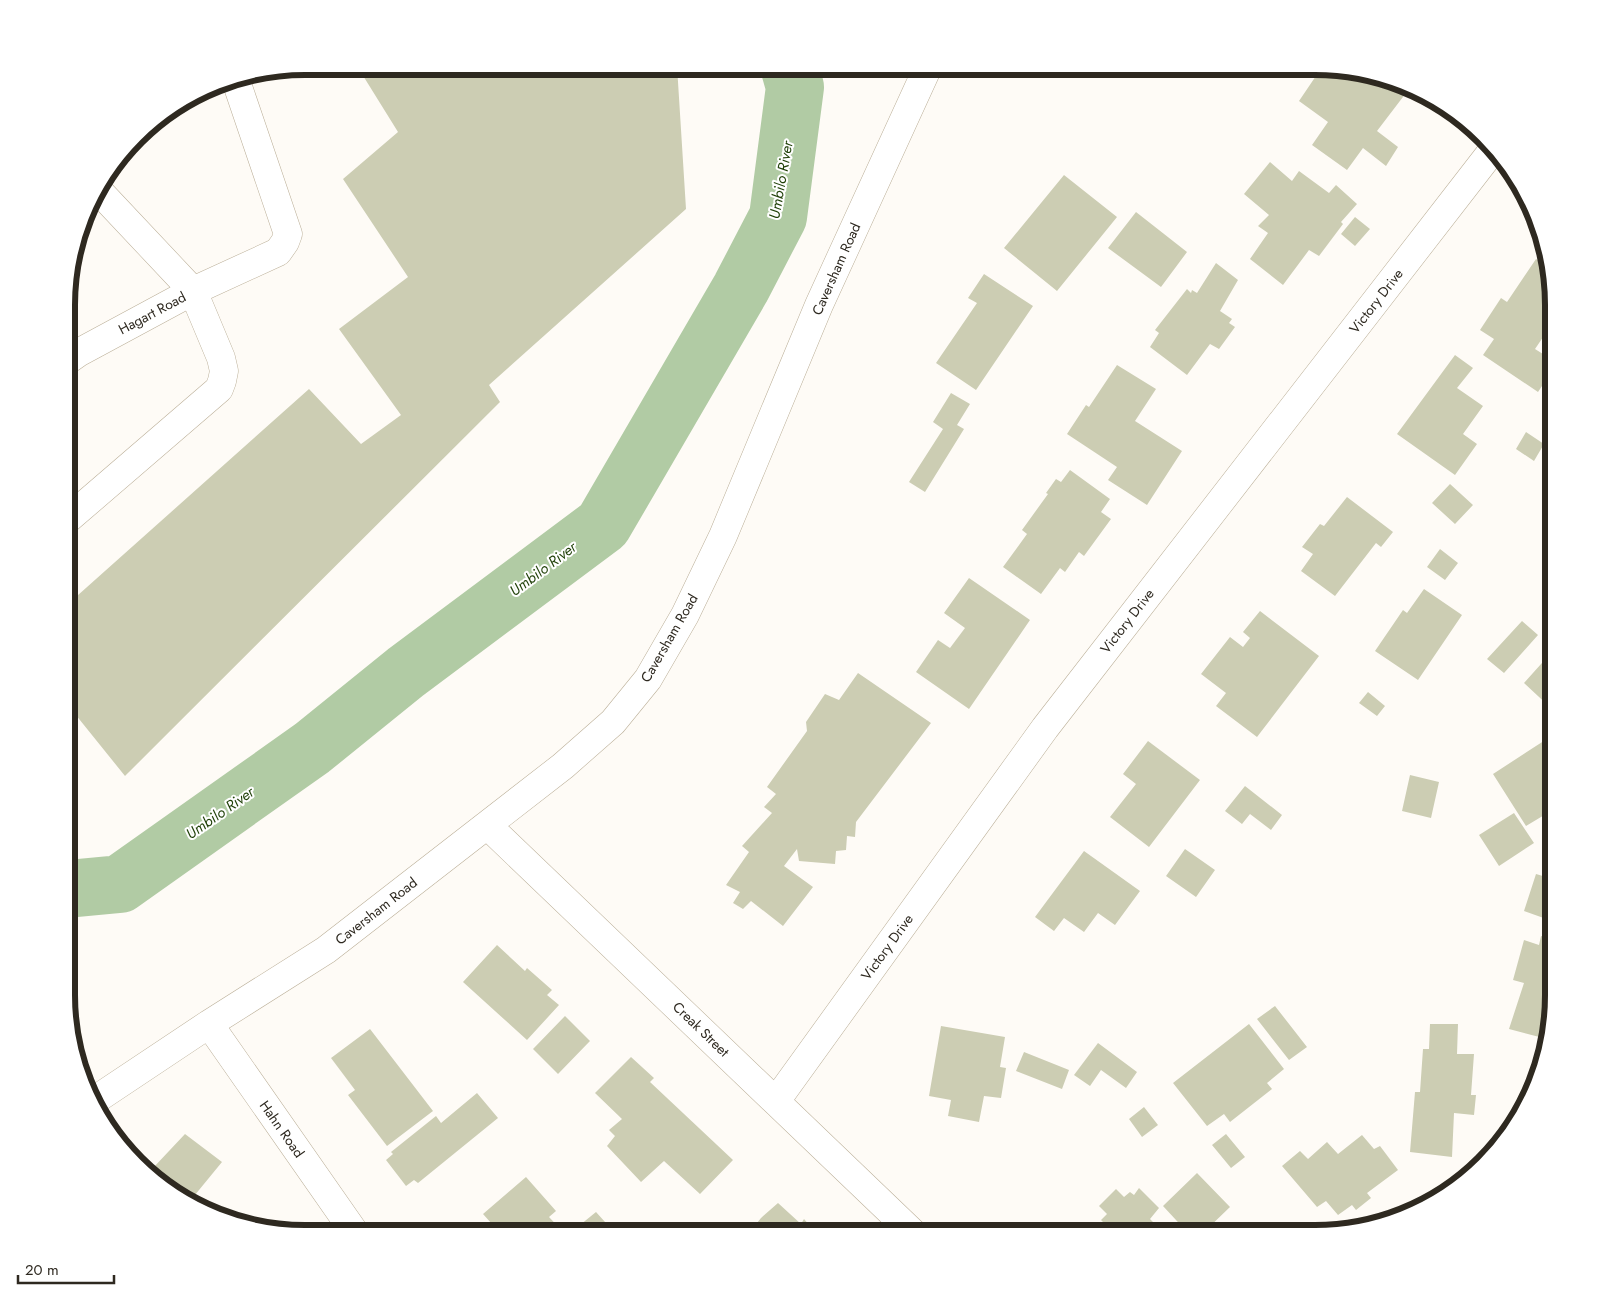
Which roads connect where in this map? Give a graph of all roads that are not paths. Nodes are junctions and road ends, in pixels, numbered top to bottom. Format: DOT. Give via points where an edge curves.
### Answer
graph roads {
  1 [pos="924,75"];
  2 [pos="237,85"];
  3 [pos="1489,155"];
  4 [pos="103,195"];
  5 [pos="193,291"];
  6 [pos="75,355"];
  7 [pos="75,513"];
  8 [pos="487,825"];
  9 [pos="210,1024"];
  10 [pos="99,1097"];
  11 [pos="776,1101"];
  12 [pos="349,1225"];
  13 [pos="905,1225"];
  1 -- 8 [label="street, Caversham Road" via="819,305 723,536 685,615 648,679 613,722 564,766"];
  2 -- 5 [label="street" via="288,234 278,252"];
  3 -- 11 [label="street, Victory Drive" via="1045,728"];
  4 -- 5 [label="street, Hagart Road"];
  5 -- 6 [label="street, Hagart Road"];
  5 -- 7 [label="street" via="221,358 224,371 219,389"];
  8 -- 9 [label="street, Caversham Road" via="326,950"];
  8 -- 11 [label="street, Creak Street"];
  9 -- 10 [label="street, Caversham Road"];
  9 -- 12 [label="street, Hahn Road"];
  11 -- 13 [label="street, Creak Street"];
}
